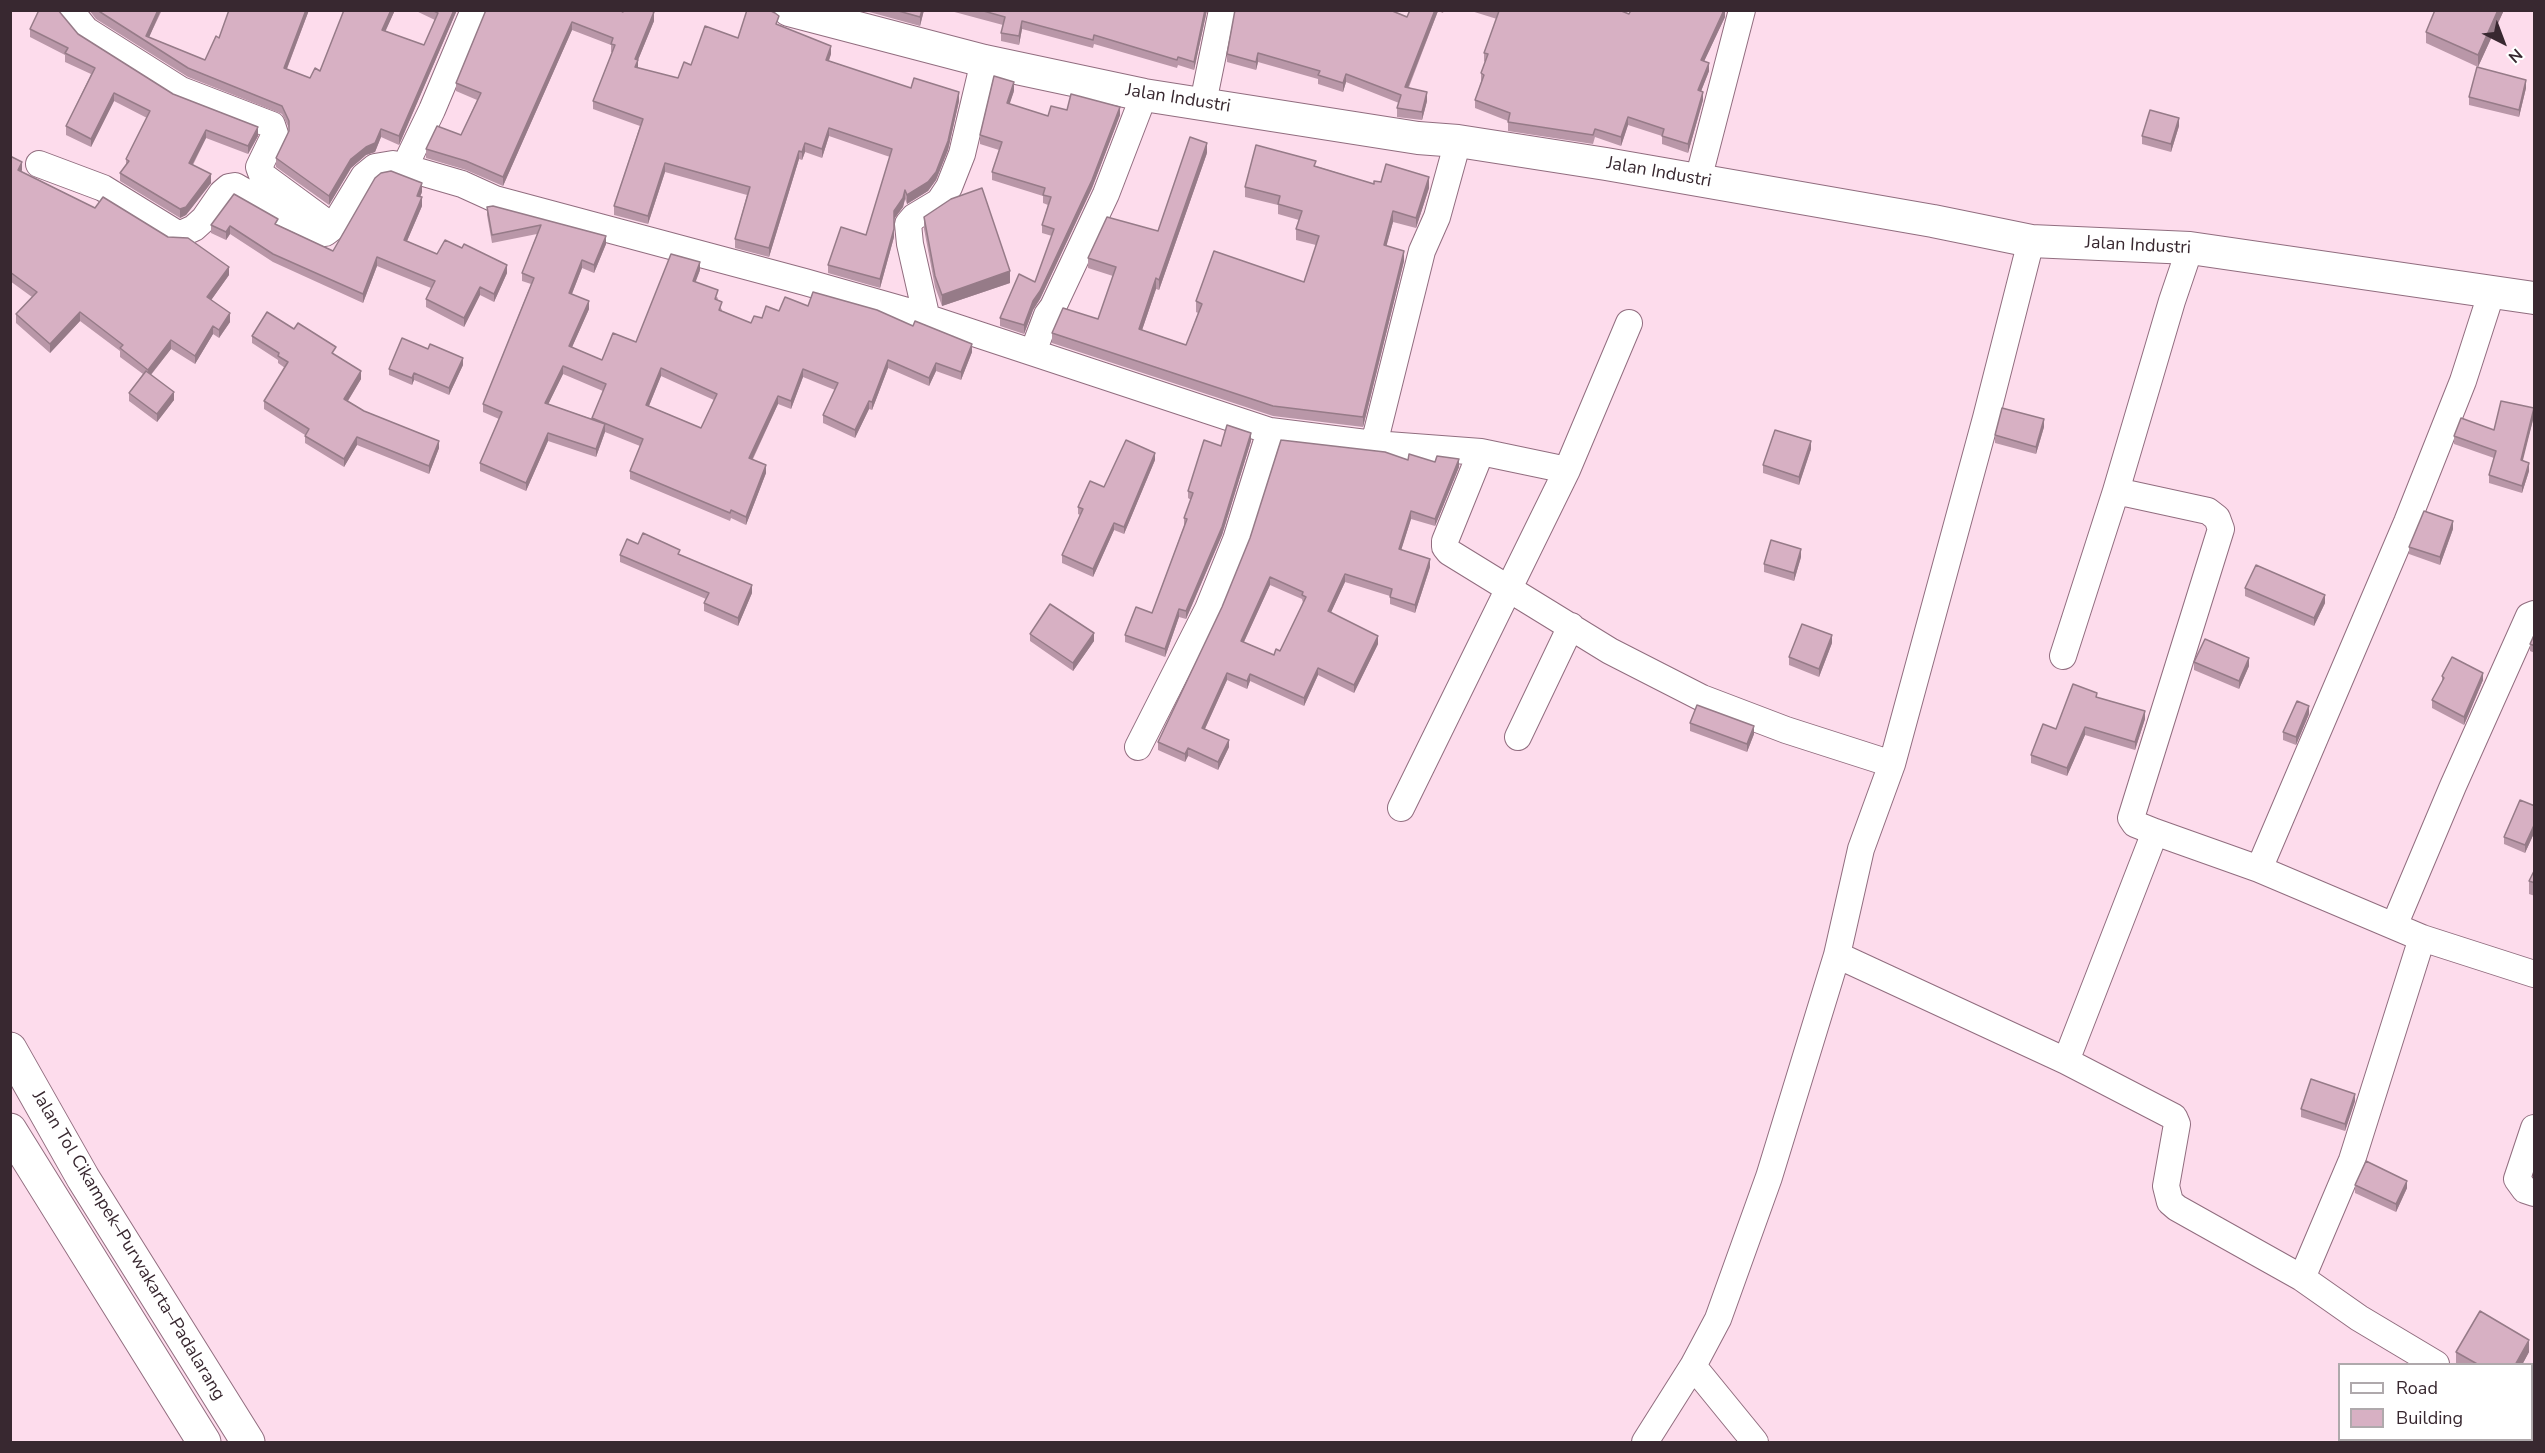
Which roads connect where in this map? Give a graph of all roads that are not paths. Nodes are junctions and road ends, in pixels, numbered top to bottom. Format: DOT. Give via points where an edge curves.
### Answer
graph roads {
  1 [pos="70,10"];
  2 [pos="474,10"];
  3 [pos="789,10"];
  4 [pos="1222,10"];
  5 [pos="1742,10"];
  6 [pos="984,61"];
  7 [pos="1144,95"];
  8 [pos="1203,103"];
  9 [pos="1458,141"];
  10 [pos="39,164"];
  11 [pos="405,166"];
  12 [pos="1698,180"];
  13 [pos="333,227"];
  14 [pos="2031,241"];
  15 [pos="2190,248"];
  16 [pos="2493,291"];
  17 [pos="2535,298"];
  18 [pos="927,319"];
  19 [pos="1629,323"];
  20 [pos="1033,352"];
  21 [pos="1270,430"];
  22 [pos="1374,444"];
  23 [pos="1481,452"];
  24 [pos="1567,470"];
  25 [pos="2116,491"];
  26 [pos="1509,588"];
  27 [pos="2535,614"];
  28 [pos="1571,626"];
  29 [pos="2062,656"];
  30 [pos="1518,736"];
  31 [pos="1138,747"];
  32 [pos="1892,764"];
  33 [pos="1401,808"];
  34 [pos="2155,832"];
  35 [pos="2259,869"];
  36 [pos="2394,927"];
  37 [pos="2422,938"];
  38 [pos="1838,956"];
  39 [pos="2535,974"];
  40 [pos="10,1049"];
  41 [pos="2066,1061"];
  42 [pos="2535,1128"];
  43 [pos="10,1130"];
  44 [pos="2535,1193"];
  45 [pos="2302,1278"];
  46 [pos="2433,1363"];
  47 [pos="1693,1366"];
  48 [pos="204,1443"];
  49 [pos="248,1443"];
  50 [pos="1645,1443"];
  51 [pos="1755,1443"];
  1 -- 13 [label="street" via="86,30 181,90 272,125 275,134 260,167 262,175"];
  2 -- 11 [label="street"];
  3 -- 6 [label="main road, Jalan Industri"];
  4 -- 8 [label="street"];
  5 -- 12 [label="street"];
  6 -- 7 [label="main road, Jalan Industri"];
  6 -- 18 [label="street" via="950,187 939,202 908,224"];
  7 -- 8 [label="main road, Jalan Industri"];
  7 -- 20 [label="street" via="1106,194"];
  8 -- 9 [label="main road, Jalan Industri"];
  9 -- 12 [label="main road, Jalan Industri"];
  9 -- 22 [label="street" via="1437,217 1422,251"];
  10 -- 13 [label="street" via="103,188 176,233 194,228 222,193 235,186 312,230 325,233"];
  11 -- 13 [label="street" via="375,167 364,176"];
  11 -- 18 [label="street" via="495,199"];
  12 -- 14 [label="main road, Jalan Industri"];
  14 -- 15 [label="main road, Jalan Industri"];
  14 -- 32 [label="street"];
  15 -- 16 [label="main road, Jalan Industri"];
  15 -- 25 [label="street"];
  16 -- 17 [label="main road, Jalan Industri"];
  16 -- 35 [label="street" via="2463,381 2407,522"];
  18 -- 20 [label="street"];
  19 -- 24 [label="street"];
  20 -- 21 [label="street"];
  21 -- 22 [label="street"];
  21 -- 31 [label="street" via="1216,590"];
  22 -- 23 [label="street"];
  23 -- 24 [label="street"];
  23 -- 26 [label="street" via="1445,547"];
  24 -- 26 [label="street"];
  25 -- 29 [label="street"];
  25 -- 34 [label="street" via="2208,510 2221,524 2130,818"];
  26 -- 28 [label="street"];
  26 -- 33 [label="street"];
  27 -- 36 [label="street" via="2529,616"];
  28 -- 30 [label="street"];
  28 -- 32 [label="street" via="1610,651 1702,698"];
  32 -- 38 [label="street" via="1861,849"];
  34 -- 35 [label="street"];
  34 -- 41 [label="street"];
  35 -- 36 [label="street"];
  36 -- 37 [label="street"];
  37 -- 39 [label="street"];
  37 -- 45 [label="street" via="2352,1160"];
  38 -- 41 [label="street"];
  38 -- 47 [label="street" via="1746,1244 1718,1319"];
  40 -- 49 [label="highway, Jalan Tol Cikampek–Purwakarta–Padalarang" via="82,1178"];
  41 -- 45 [label="street" via="2175,1117 2166,1186 2170,1202"];
  42 -- 44 [label="street" via="2517,1179 2525,1190"];
  43 -- 48 [label="highway, Jalan Tol Cikampek–Purwakarta–Padalarang"];
  45 -- 46 [label="street"];
  47 -- 50 [label="street"];
  47 -- 51 [label="street"];
}
